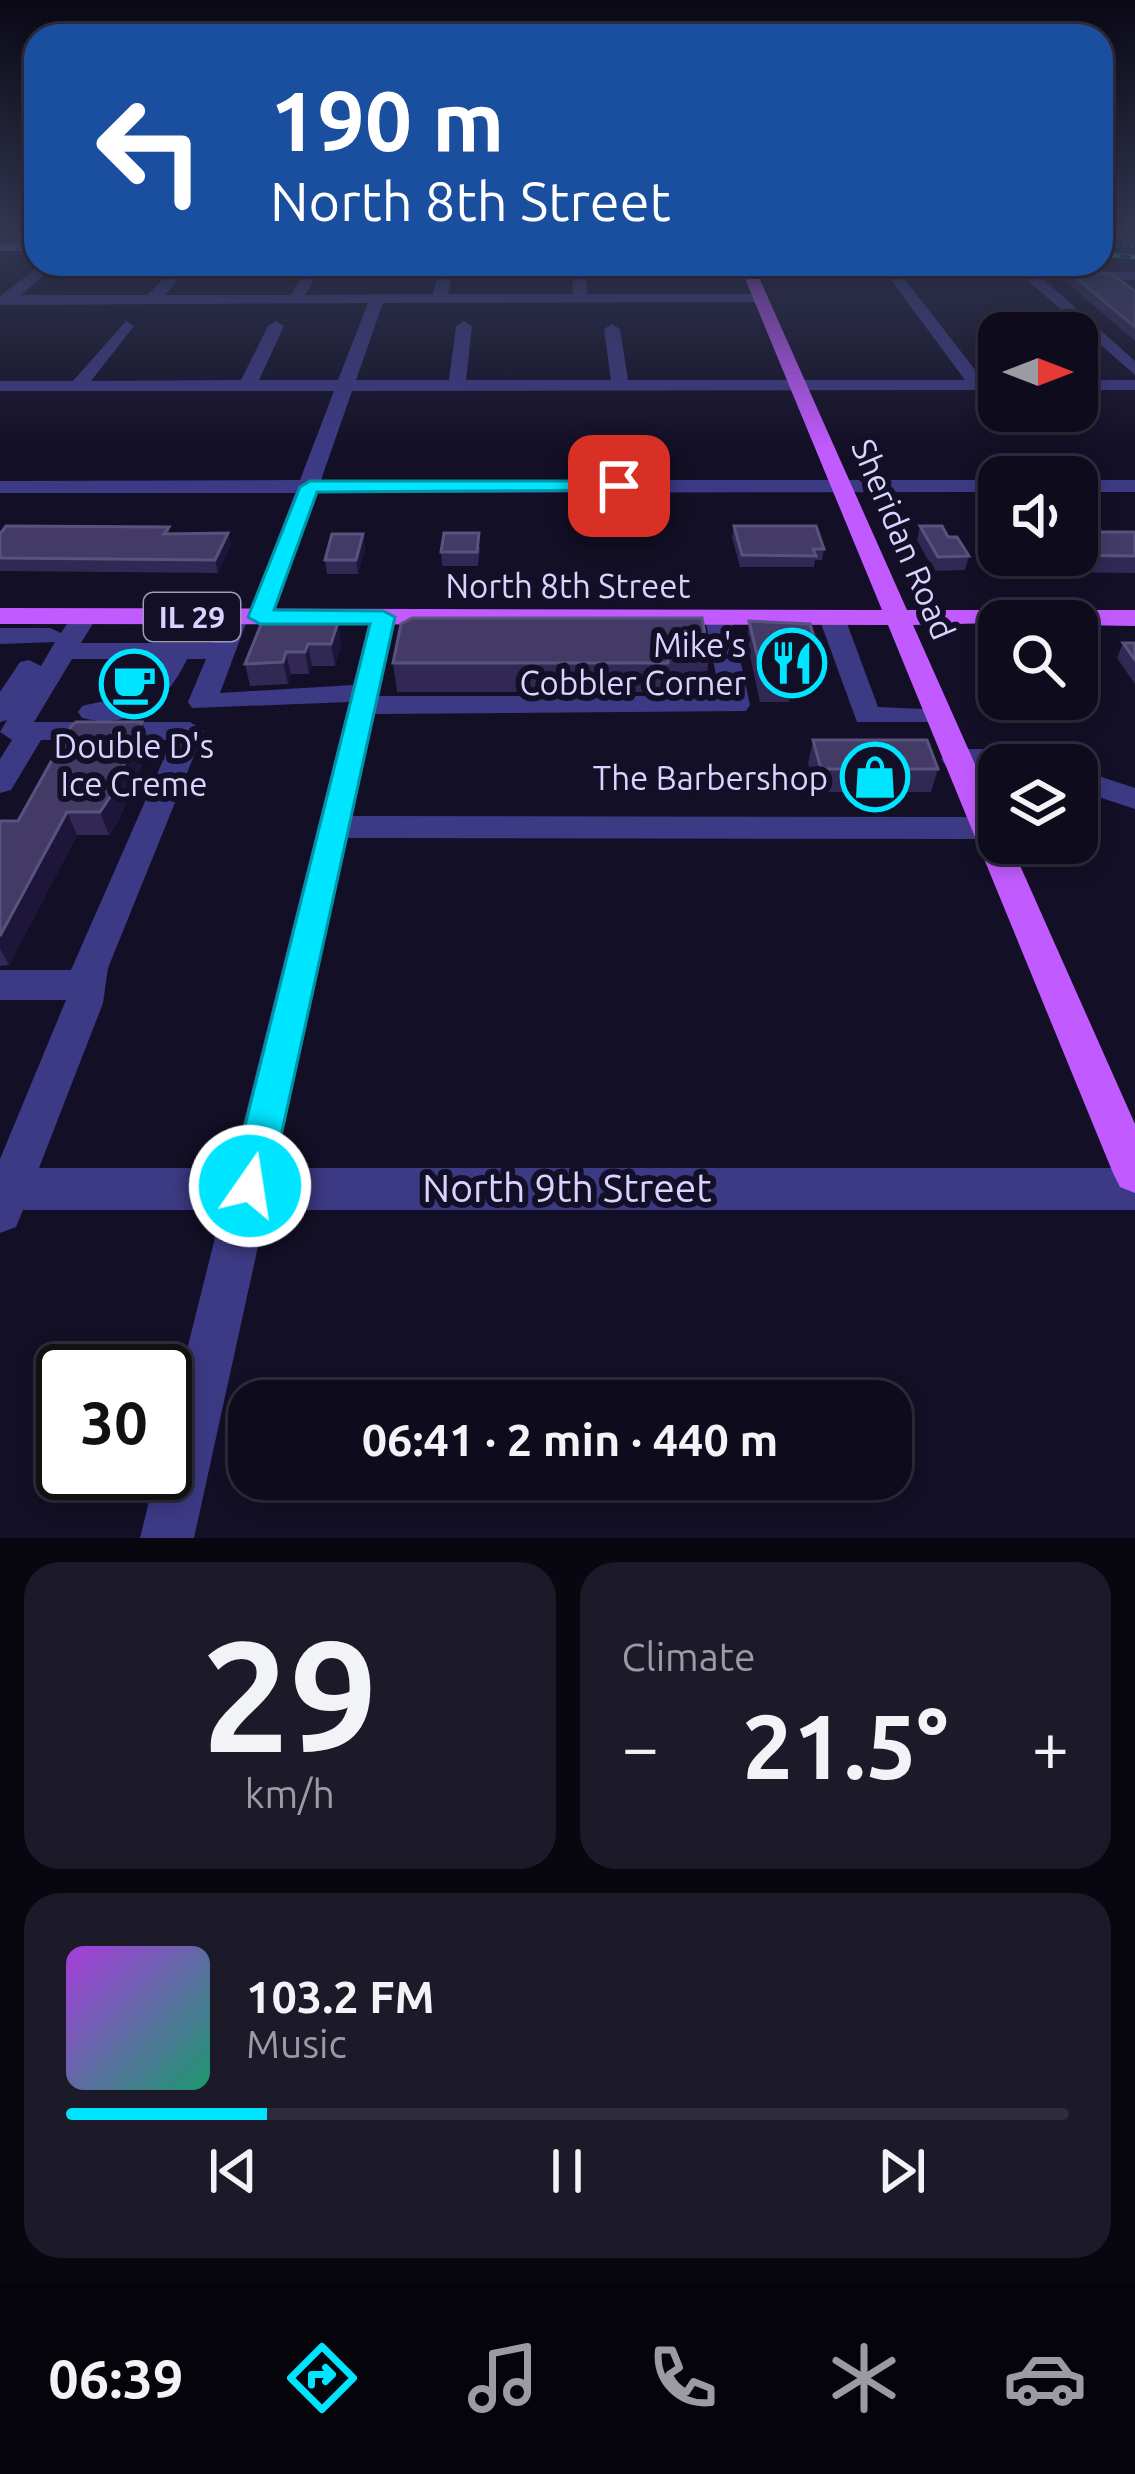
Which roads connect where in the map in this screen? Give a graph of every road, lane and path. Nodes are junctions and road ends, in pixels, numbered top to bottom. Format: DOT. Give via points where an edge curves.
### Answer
graph roads {
  1 [pos="374,309"];
  2 [pos="764,309"];
  3 [pos="920,309"];
  4 [pos="1067,309"];
  5 [pos="126,326"];
  6 [pos="276,326"];
  7 [pos="464,326"];
  8 [pos="611,329"];
  9 [pos="1135,370"];
  10 [pos="347,385"];
  11 [pos="457,385"];
  12 [pos="620,385"];
  13 [pos="797,385"];
  14 [pos="978,385"];
  15 [pos="1098,385"];
  16 [pos="1135,385"];
  17 [pos="0,386"];
  18 [pos="78,386"];
  19 [pos="248,386"];
  20 [pos="840,486"];
  21 [pos="978,486"];
  22 [pos="1098,486"];
  23 [pos="1135,486"];
  24 [pos="0,487"];
  25 [pos="310,487"];
  26 [pos="0,616"];
  27 [pos="248,617"];
  28 [pos="383,617"];
  29 [pos="718,618"];
  30 [pos="1135,618"];
  31 [pos="832,619"];
  32 [pos="895,619"];
  33 [pos="65,630"];
  34 [pos="0,636"];
  35 [pos="178,651"];
  36 [pos="223,651"];
  37 [pos="365,699"];
  38 [pos="938,716"];
  39 [pos="20,719"];
  40 [pos="956,759"];
  41 [pos="978,759"];
  42 [pos="0,783"];
  43 [pos="1098,786"];
  44 [pos="1135,799"];
  45 [pos="978,810"];
  46 [pos="335,827"];
  47 [pos="978,828"];
  48 [pos="1002,864"];
  49 [pos="0,985"];
  50 [pos="86,994"];
  51 [pos="1135,1173"];
  52 [pos="250,1186"];
  53 [pos="1135,1189"];
  54 [pos="3,1197"];
  55 [pos="167,1538"];
  1 -- 10 [label="street"];
  2 -- 13 [label="main road, Sheridan Road"];
  3 -- 14 [label="street"];
  4 -- 9 [label="street"];
  5 -- 18 [label="street"];
  6 -- 19 [label="street"];
  7 -- 11 [label="street"];
  8 -- 12 [label="street"];
  10 -- 11 [label="street"];
  10 -- 19 [label="street"];
  10 -- 25 [label="street"];
  11 -- 12 [label="street"];
  12 -- 13 [label="street"];
  13 -- 14 [label="street"];
  13 -- 20 [label="main road, Sheridan Road"];
  15 -- 16 [label="street"];
  17 -- 18 [label="street"];
  18 -- 19 [label="street"];
  20 -- 21 [label="street"];
  20 -- 25 [label="street"];
  20 -- 32 [label="main road, Sheridan Road"];
  22 -- 23 [label="street"];
  24 -- 25 [label="street"];
  25 -- 27 [label="street"];
  26 -- 33 [label="main road, North 8th Street / IL 29"];
  27 -- 28 [label="main road, North 8th Street / IL 29"];
  27 -- 33 [label="main road, North 8th Street / IL 29"];
  27 -- 36 [label="street"];
  28 -- 29 [label="main road, North 8th Street / IL 29"];
  28 -- 37 [label="street"];
  29 -- 31 [label="main road, North 8th Street / IL 29"];
  29 -- 37 [label="street" via="736,705"];
  30 -- 32 [label="main road, North 8th Street / IL 29"];
  31 -- 32 [label="main road, North 8th Street / IL 29"];
  31 -- 38 [label="street" via="867,716"];
  32 -- 38 [label="main road, Sheridan Road"];
  33 -- 34 [label="street"];
  33 -- 35 [label="street"];
  33 -- 39 [label="street"];
  35 -- 36 [label="street"];
  35 -- 39 [label="street" via="155,693 134,709"];
  36 -- 37 [label="street" via="202,702"];
  37 -- 46 [label="street"];
  38 -- 40 [label="main road, Sheridan Road"];
  39 -- 42 [label="street"];
  39 -- 50 [label="street" via="190,731"];
  40 -- 41 [label="street"];
  40 -- 45 [label="main road, Sheridan Road"];
  43 -- 44 [label="street"];
  46 -- 47 [label="street"];
  46 -- 52 [label="street"];
  48 -- 51 [label="main road, Sheridan Road"];
  49 -- 50 [label="street"];
  50 -- 54 [label="street"];
  52 -- 53 [label="street, North 9th Street"];
  52 -- 54 [label="street, North 9th Street"];
  52 -- 55 [label="street"];
}
